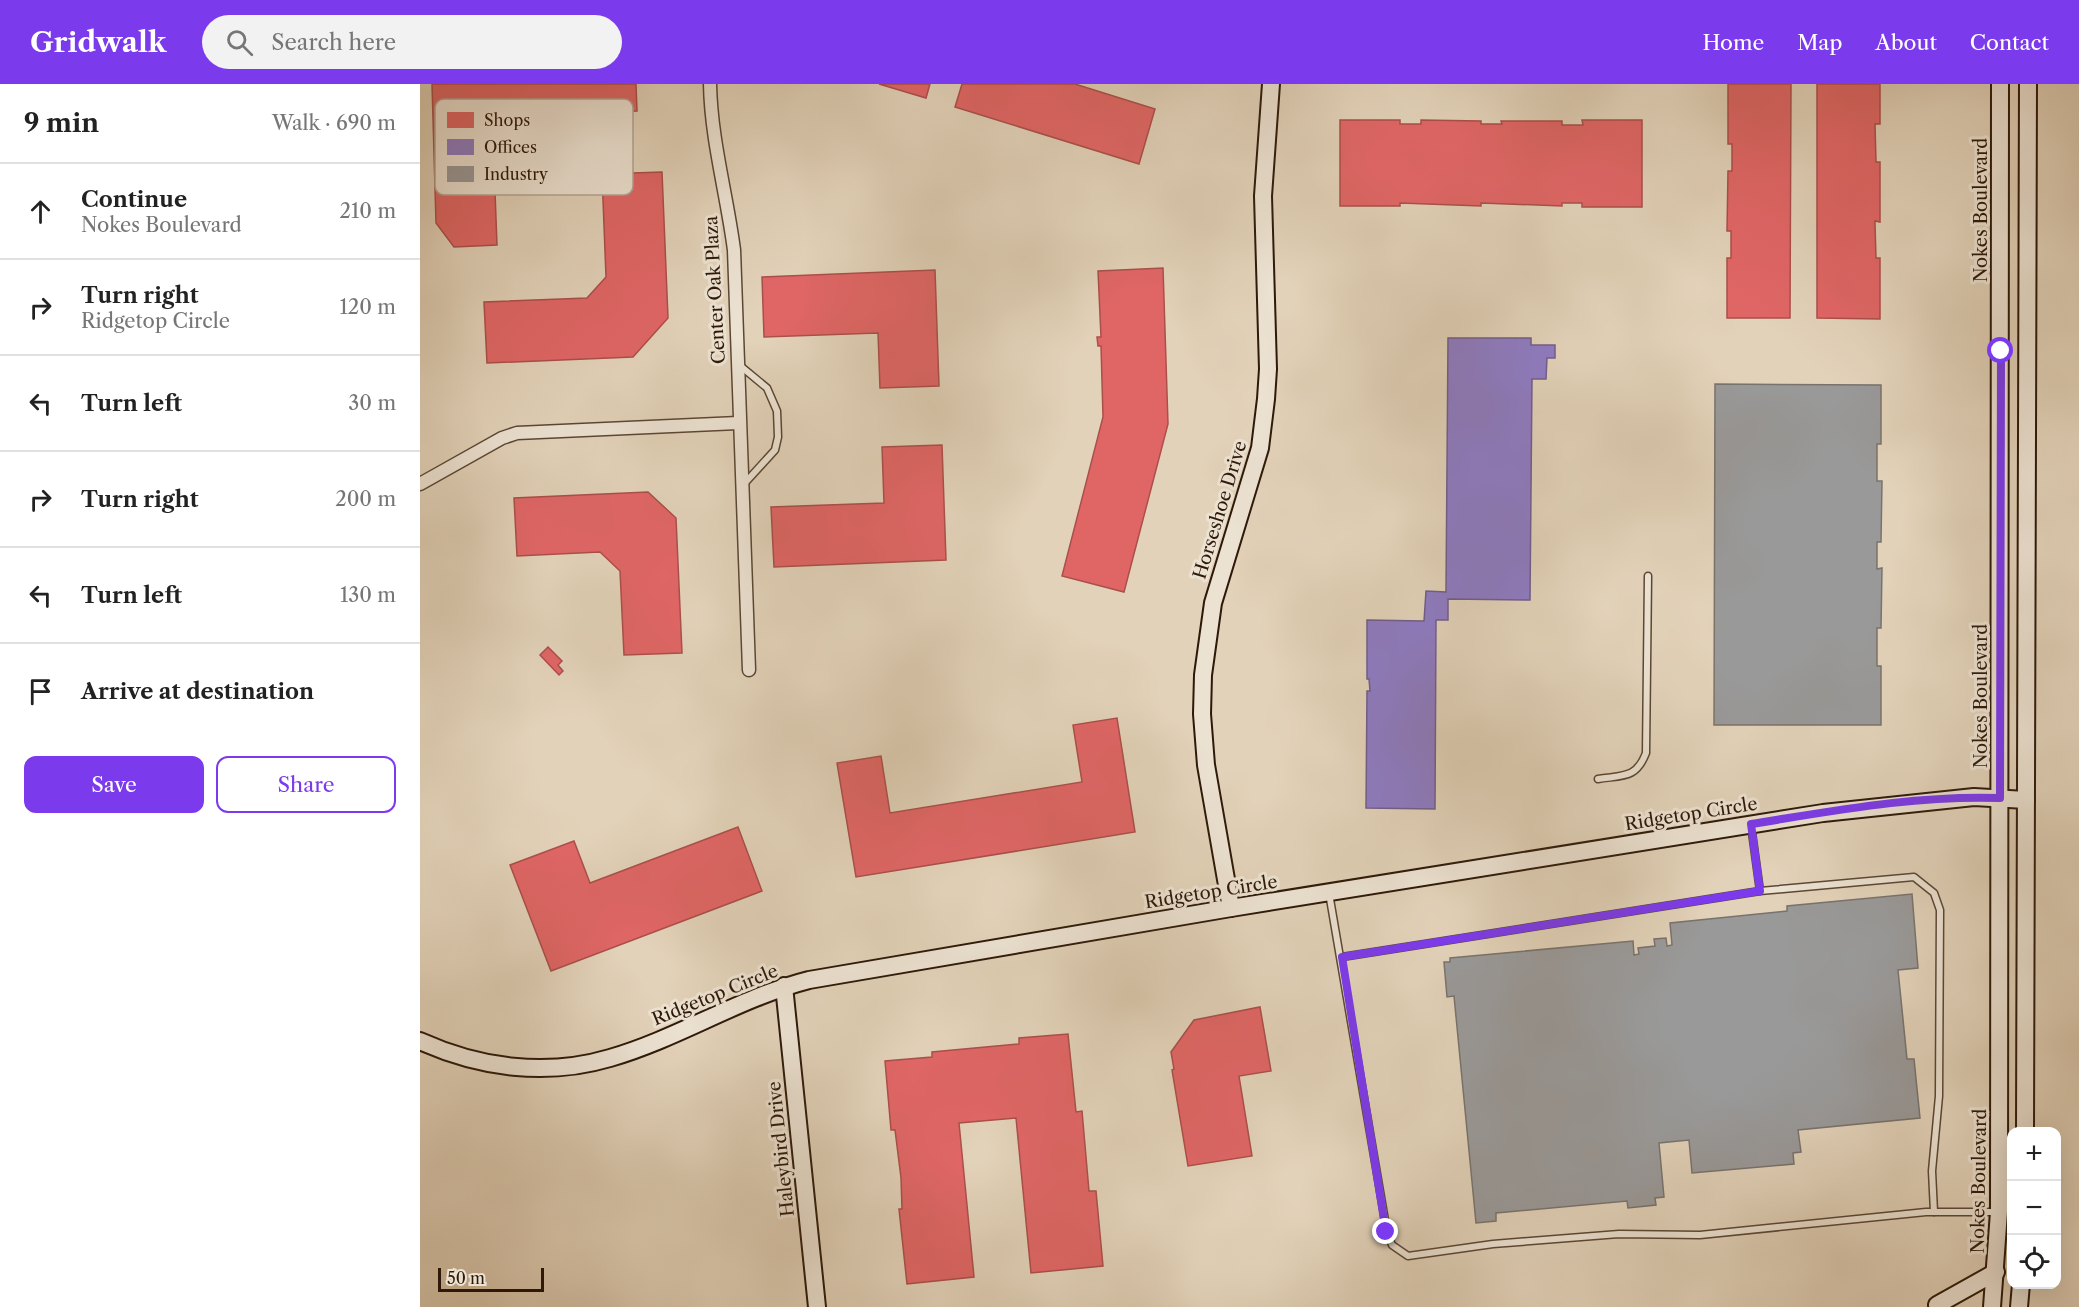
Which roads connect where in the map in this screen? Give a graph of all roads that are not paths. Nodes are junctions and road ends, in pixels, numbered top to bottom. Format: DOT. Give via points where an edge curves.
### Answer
graph roads {
  1 [pos="710,84"];
  2 [pos="1271,84"];
  3 [pos="2000,84"];
  4 [pos="2028,84"];
  5 [pos="737,363"];
  6 [pos="738,423"];
  7 [pos="420,484"];
  8 [pos="741,487"];
  9 [pos="1648,576"];
  10 [pos="749,670"];
  11 [pos="1598,779"];
  12 [pos="2000,798"];
  13 [pos="2026,800"];
  14 [pos="1751,824"];
  15 [pos="1760,891"];
  16 [pos="1329,892"];
  17 [pos="1231,908"];
  18 [pos="1342,957"];
  19 [pos="784,986"];
  20 [pos="420,1041"];
  21 [pos="2025,1127"];
  22 [pos="1934,1212"];
  23 [pos="1999,1212"];
  24 [pos="1996,1272"];
  25 [pos="2021,1289"];
  26 [pos="817,1307"];
  27 [pos="1954,1307"];
  28 [pos="1992,1307"];
  29 [pos="2019,1307"];
  1 -- 5 [label="street, Center Oak Plaza" via="711,116 734,250"];
  2 -- 17 [label="street, Horseshoe Drive" via="1263,196 1266,399 1260,448 1213,603 1203,675 1206,765"];
  3 -- 12 [label="street, Nokes Boulevard"];
  4 -- 13 [label="street"];
  5 -- 6 [label="street, Center Oak Plaza"];
  5 -- 8 [label="lane" via="773,398 778,437 774,450"];
  6 -- 7 [label="street" via="517,433"];
  6 -- 8 [label="street, Center Oak Plaza"];
  8 -- 10 [label="street, Center Oak Plaza"];
  9 -- 11 [label="lane" via="1646,753 1633,774"];
  12 -- 13 [label="street, Ridgetop Circle"];
  12 -- 14 [label="street, Ridgetop Circle" via="1891,804"];
  12 -- 23 [label="street, Nokes Boulevard"];
  13 -- 21 [label="street"];
  14 -- 15 [label="lane"];
  14 -- 16 [label="street, Ridgetop Circle"];
  15 -- 18 [label="lane"];
  15 -- 22 [label="lane" via="1914,877 1934,892 1940,910"];
  16 -- 17 [label="street, Ridgetop Circle"];
  16 -- 18 [label="lane"];
  17 -- 19 [label="street, Ridgetop Circle"];
  18 -- 22 [label="lane" via="1386,1232 1392,1245 1408,1256 1493,1244 1619,1234 1700,1235"];
  19 -- 20 [label="street, Ridgetop Circle" via="640,1047 582,1065 525,1068 484,1064"];
  19 -- 26 [label="street, Haleybird Drive"];
  22 -- 23 [label="lane"];
  23 -- 24 [label="street, Nokes Boulevard"];
  24 -- 27 [label="street" via="1937,1305"];
  24 -- 28 [label="street, Nokes Boulevard"];
  25 -- 29 [label="street"];
}
